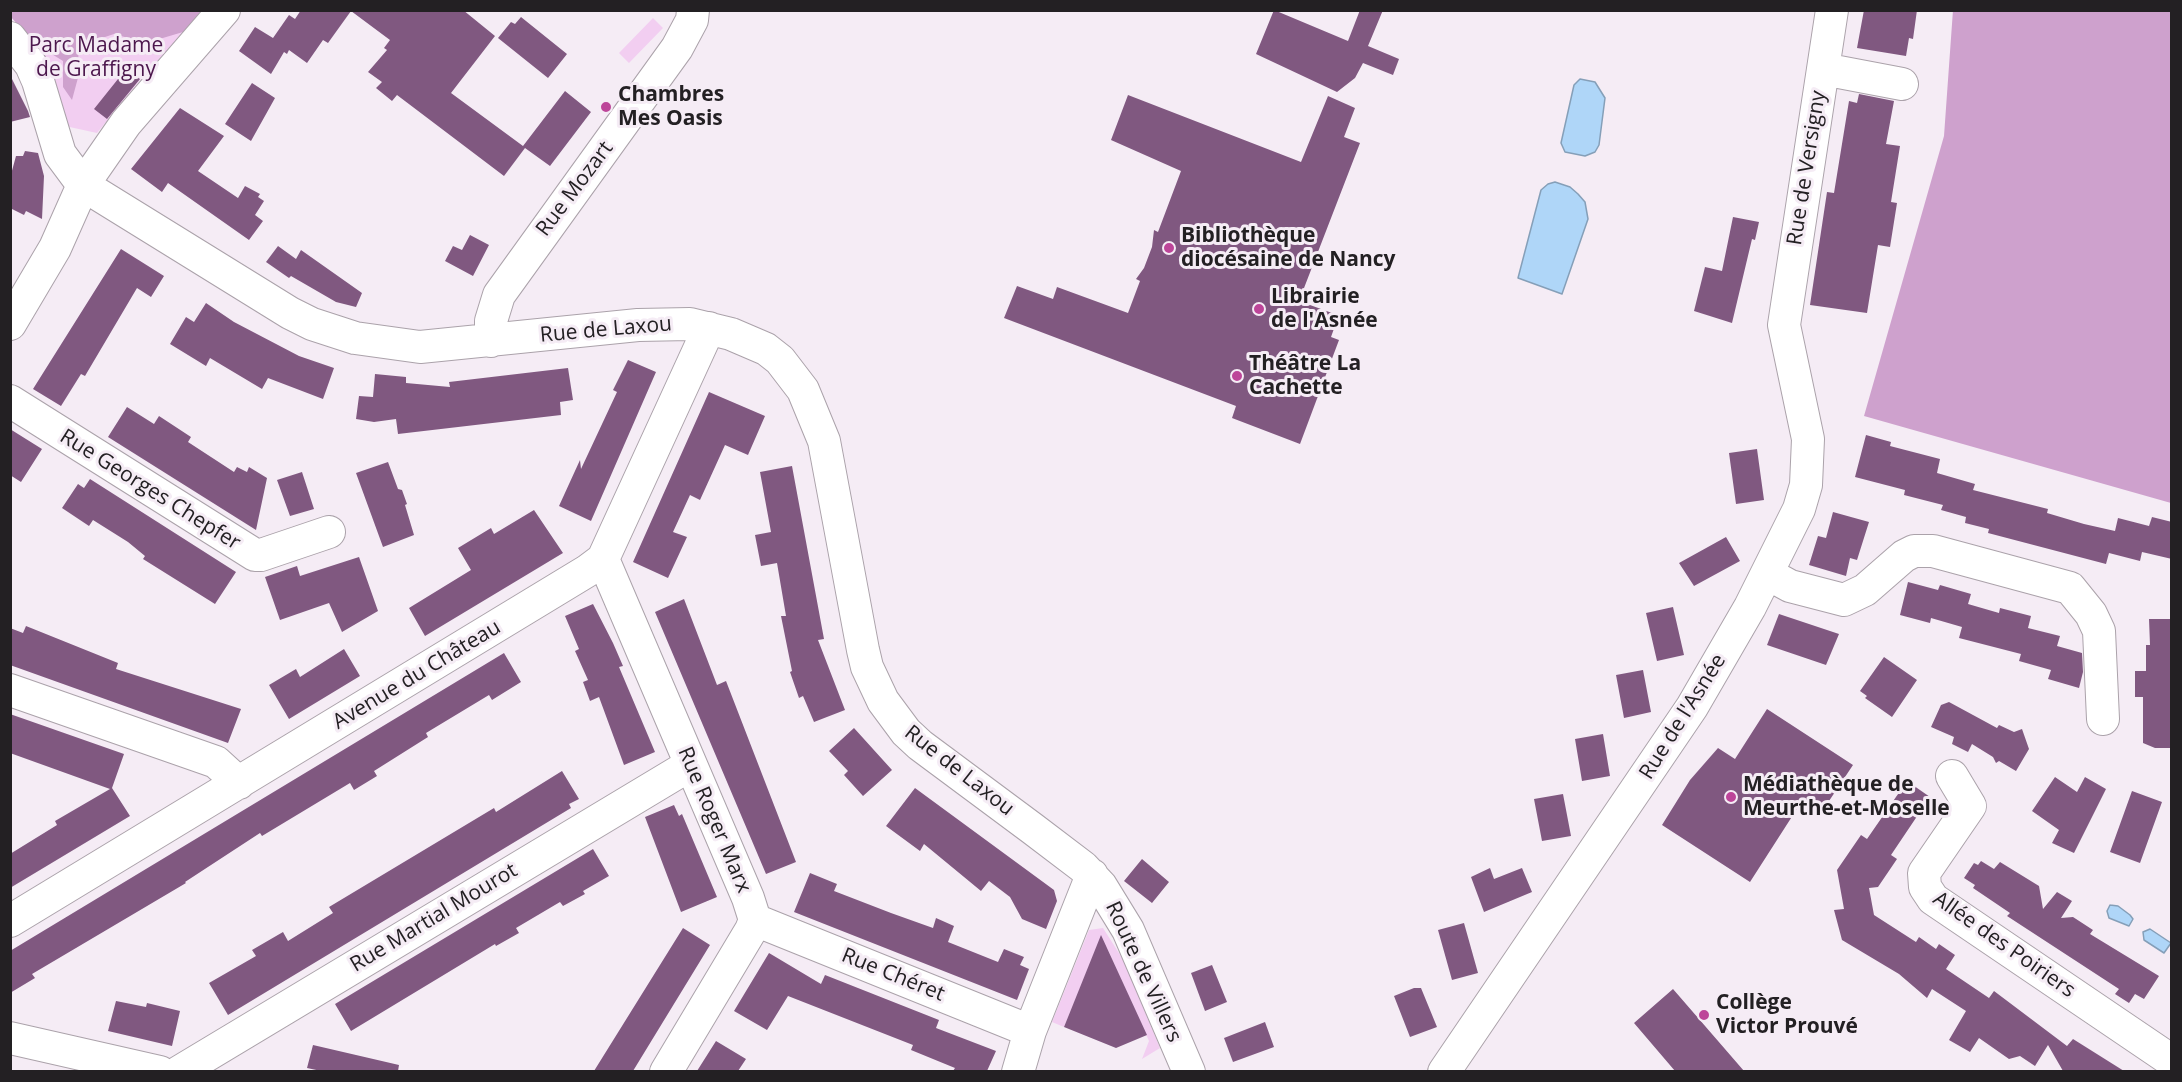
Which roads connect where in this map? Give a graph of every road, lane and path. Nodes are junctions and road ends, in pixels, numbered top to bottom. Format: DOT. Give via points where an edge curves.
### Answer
graph roads {
  1 [pos="224,10"];
  2 [pos="693,10"];
  3 [pos="1832,10"];
  4 [pos="10,38"];
  5 [pos="1823,69"];
  6 [pos="1902,84"];
  7 [pos="83,185"];
  8 [pos="10,324"];
  9 [pos="1784,325"];
  10 [pos="709,328"];
  11 [pos="491,341"];
  12 [pos="10,401"];
  13 [pos="329,532"];
  14 [pos="603,559"];
  15 [pos="1768,574"];
  16 [pos="10,690"];
  17 [pos="2103,720"];
  18 [pos="690,765"];
  19 [pos="1952,776"];
  20 [pos="239,783"];
  21 [pos="1092,875"];
  22 [pos="754,920"];
  23 [pos="10,921"];
  24 [pos="1030,1031"];
  25 [pos="10,1038"];
  26 [pos="2170,1058"];
  27 [pos="126,1068"];
  28 [pos="160,1071"];
  29 [pos="179,1071"];
  30 [pos="666,1071"];
  31 [pos="1018,1071"];
  32 [pos="1189,1071"];
  33 [pos="1444,1071"];
  1 -- 7 [label="street" via="126,123"];
  2 -- 11 [label="street, Rue Mozart" via="687,31 649,87 499,295 491,321"];
  3 -- 5 [label="street, Rue de Versigny"];
  4 -- 7 [label="street" via="38,81 60,154"];
  5 -- 6 [label="street"];
  5 -- 9 [label="street, Rue de Versigny"];
  7 -- 8 [label="street" via="55,248"];
  7 -- 11 [label="street, Rue de Laxou" via="312,324 355,338 396,345 420,347"];
  9 -- 15 [label="street, Rue de l'Asnée" via="1804,415 1809,463 1799,509"];
  10 -- 11 [label="street, Rue de Laxou" via="648,324"];
  10 -- 14 [label="street, Avenue du Château"];
  10 -- 21 [label="street, Rue de Laxou" via="766,349 794,376 811,405 824,441 867,667 893,716 934,756"];
  12 -- 13 [label="street, Rue Georges Chepfer" via="255,555"];
  14 -- 18 [label="street, Rue Roger Marx"];
  14 -- 20 [label="street, Avenue du Château" via="588,572"];
  15 -- 17 [label="street" via="1790,586 1844,600 1865,590 1904,556 1932,551 2070,588 2099,631"];
  15 -- 33 [label="street, Rue de l'Asnée" via="1692,707"];
  16 -- 20 [label="street" via="216,762"];
  18 -- 22 [label="street, Rue Roger Marx"];
  18 -- 29 [label="street, Rue Martial Mourot"];
  19 -- 26 [label="street, Allée des Poiriers" via="1970,806 1923,873 1925,887 1933,898"];
  20 -- 23 [label="street, Avenue du Château"];
  21 -- 24 [label="street"];
  21 -- 32 [label="street, Route de Villers" via="1128,930"];
  22 -- 24 [label="street, Rue Chéret"];
  22 -- 30 [label="street, Rue Roger Marx"];
  24 -- 31 [label="street"];
  25 -- 27 [label="street"];
  27 -- 28 [label="street"];
}
